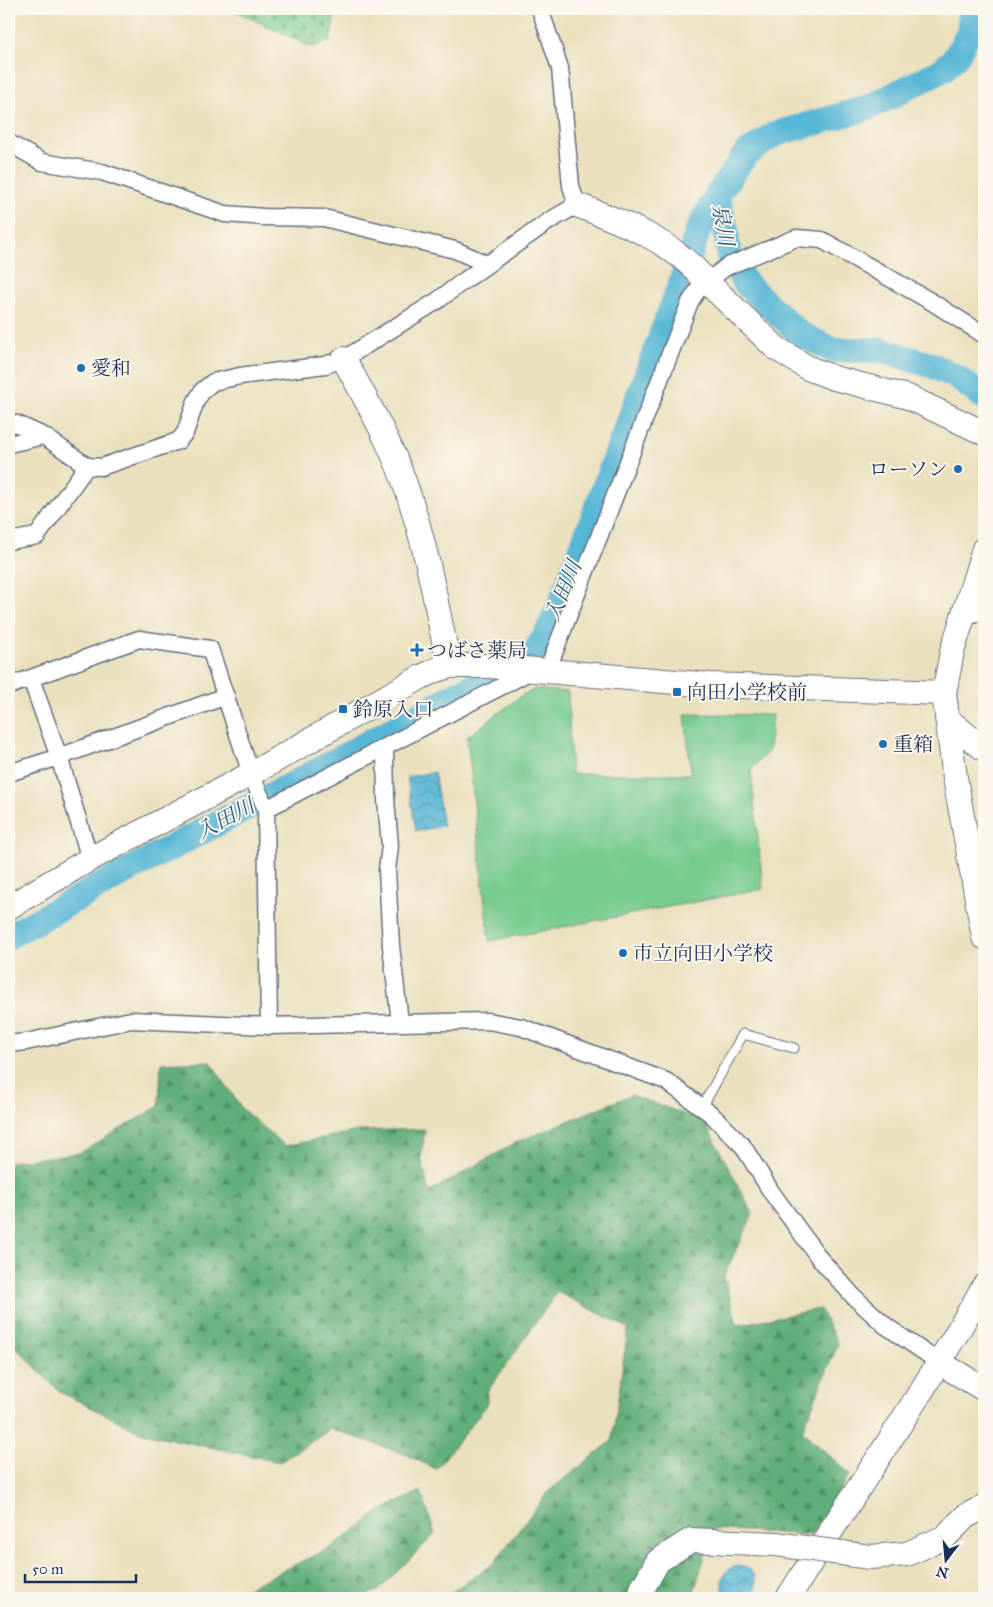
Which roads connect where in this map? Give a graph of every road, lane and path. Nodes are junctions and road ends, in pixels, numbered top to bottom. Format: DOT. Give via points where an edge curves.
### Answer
graph roads {
  1 [pos="540,9"];
  2 [pos="9,143"];
  3 [pos="576,205"];
  4 [pos="487,264"];
  5 [pos="702,276"];
  6 [pos="984,335"];
  7 [pos="344,359"];
  8 [pos="9,423"];
  9 [pos="984,433"];
  10 [pos="44,436"];
  11 [pos="9,444"];
  12 [pos="86,466"];
  13 [pos="9,541"];
  14 [pos="984,549"];
  15 [pos="973,614"];
  16 [pos="449,666"];
  17 [pos="540,671"];
  18 [pos="31,678"];
  19 [pos="9,686"];
  20 [pos="944,693"];
  21 [pos="226,696"];
  22 [pos="947,719"];
  23 [pos="385,748"];
  24 [pos="984,749"];
  25 [pos="59,757"];
  26 [pos="9,773"];
  27 [pos="254,781"];
  28 [pos="265,806"];
  29 [pos="90,860"];
  30 [pos="9,907"];
  31 [pos="984,937"];
  32 [pos="400,1022"];
  33 [pos="269,1026"];
  34 [pos="9,1044"];
  35 [pos="794,1048"];
  36 [pos="702,1108"];
  37 [pos="984,1286"];
  38 [pos="940,1363"];
  39 [pos="984,1389"];
  40 [pos="984,1507"];
  41 [pos="640,1598"];
  42 [pos="788,1598"];
  1 -- 3 [label="street" via="560,68 571,186"];
  2 -- 4 [label="street" via="42,162 102,172 224,214 324,218 455,250"];
  3 -- 4 [label="street"];
  3 -- 5 [label="street" via="628,224 676,252"];
  4 -- 7 [label="street" via="437,302"];
  5 -- 6 [label="street" via="796,238 822,240"];
  5 -- 9 [label="street" via="776,348 808,368 908,397"];
  5 -- 17 [label="street" via="700,288 690,302"];
  7 -- 12 [label="street" via="325,365 213,382 196,401 185,433 178,441 101,467"];
  7 -- 16 [label="street" via="385,438 408,492 429,564"];
  8 -- 10 [label="street"];
  10 -- 11 [label="street"];
  10 -- 12 [label="street"];
  12 -- 13 [label="street" via="37,536"];
  14 -- 15 [label="street"];
  15 -- 20 [label="street" via="952,652"];
  16 -- 17 [label="street"];
  16 -- 27 [label="street" via="421,676"];
  17 -- 20 [label="street" via="711,685"];
  17 -- 23 [label="street"];
  18 -- 19 [label="street"];
  18 -- 21 [label="street" via="139,640 210,649"];
  18 -- 25 [label="street"];
  20 -- 22 [label="street"];
  21 -- 25 [label="street"];
  21 -- 27 [label="street"];
  22 -- 24 [label="street"];
  22 -- 31 [label="street" via="954,778"];
  23 -- 28 [label="street"];
  23 -- 32 [label="street" via="390,846 387,880"];
  25 -- 26 [label="street"];
  25 -- 29 [label="street"];
  27 -- 28 [label="street"];
  27 -- 29 [label="street"];
  28 -- 33 [label="street"];
  29 -- 30 [label="street"];
  32 -- 33 [label="street"];
  32 -- 36 [label="street" via="488,1021 521,1027 666,1082"];
  33 -- 34 [label="street" via="131,1020"];
  35 -- 36 [label="lane" via="743,1034"];
  36 -- 38 [label="street" via="744,1146 772,1193 820,1259 854,1297 886,1326"];
  37 -- 38 [label="street"];
  38 -- 39 [label="street"];
  38 -- 42 [label="street"];
  40 -- 41 [label="street, bridge" via="966,1516 945,1537 907,1554 870,1557 776,1544 691,1540 658,1561"];
}
